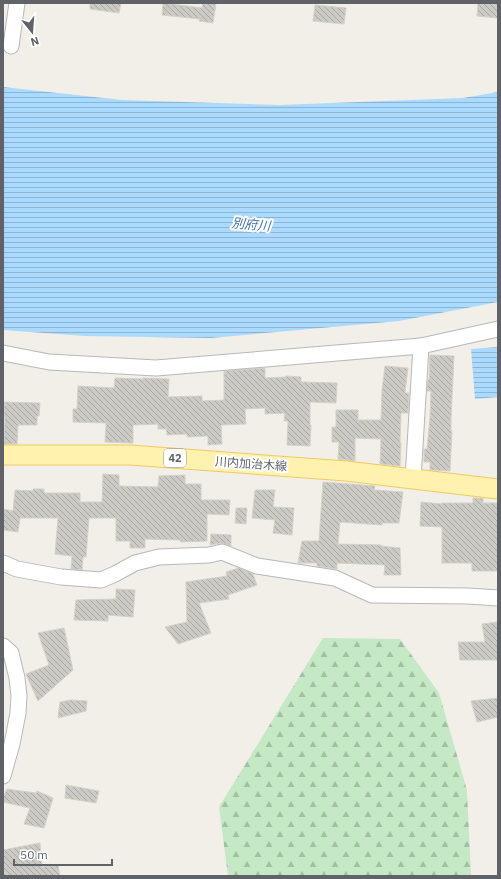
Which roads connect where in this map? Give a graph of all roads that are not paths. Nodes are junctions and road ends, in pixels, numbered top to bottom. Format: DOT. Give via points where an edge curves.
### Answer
graph roads {
  1 [pos="17,3"];
  2 [pos="11,46"];
  3 [pos="498,329"];
  4 [pos="421,346"];
  5 [pos="3,353"];
  6 [pos="3,455"];
  7 [pos="413,479"];
  8 [pos="498,489"];
  9 [pos="3,563"];
  10 [pos="498,598"];
  11 [pos="3,646"];
  12 [pos="3,776"];
  1 -- 2 [label="street"];
  3 -- 4 [label="street"];
  4 -- 5 [label="street" via="156,368 49,362"];
  4 -- 7 [label="street"];
  6 -- 7 [label="main road, 川内加治木線 / 42" via="130,455 346,471"];
  7 -- 8 [label="main road, 川内加治木線 / 42"];
  9 -- 10 [label="street" via="17,569 61,577 101,580 135,563 159,557 222,552 257,566 335,578 372,595"];
  11 -- 12 [label="street" via="11,653 19,696 12,744"];
}
